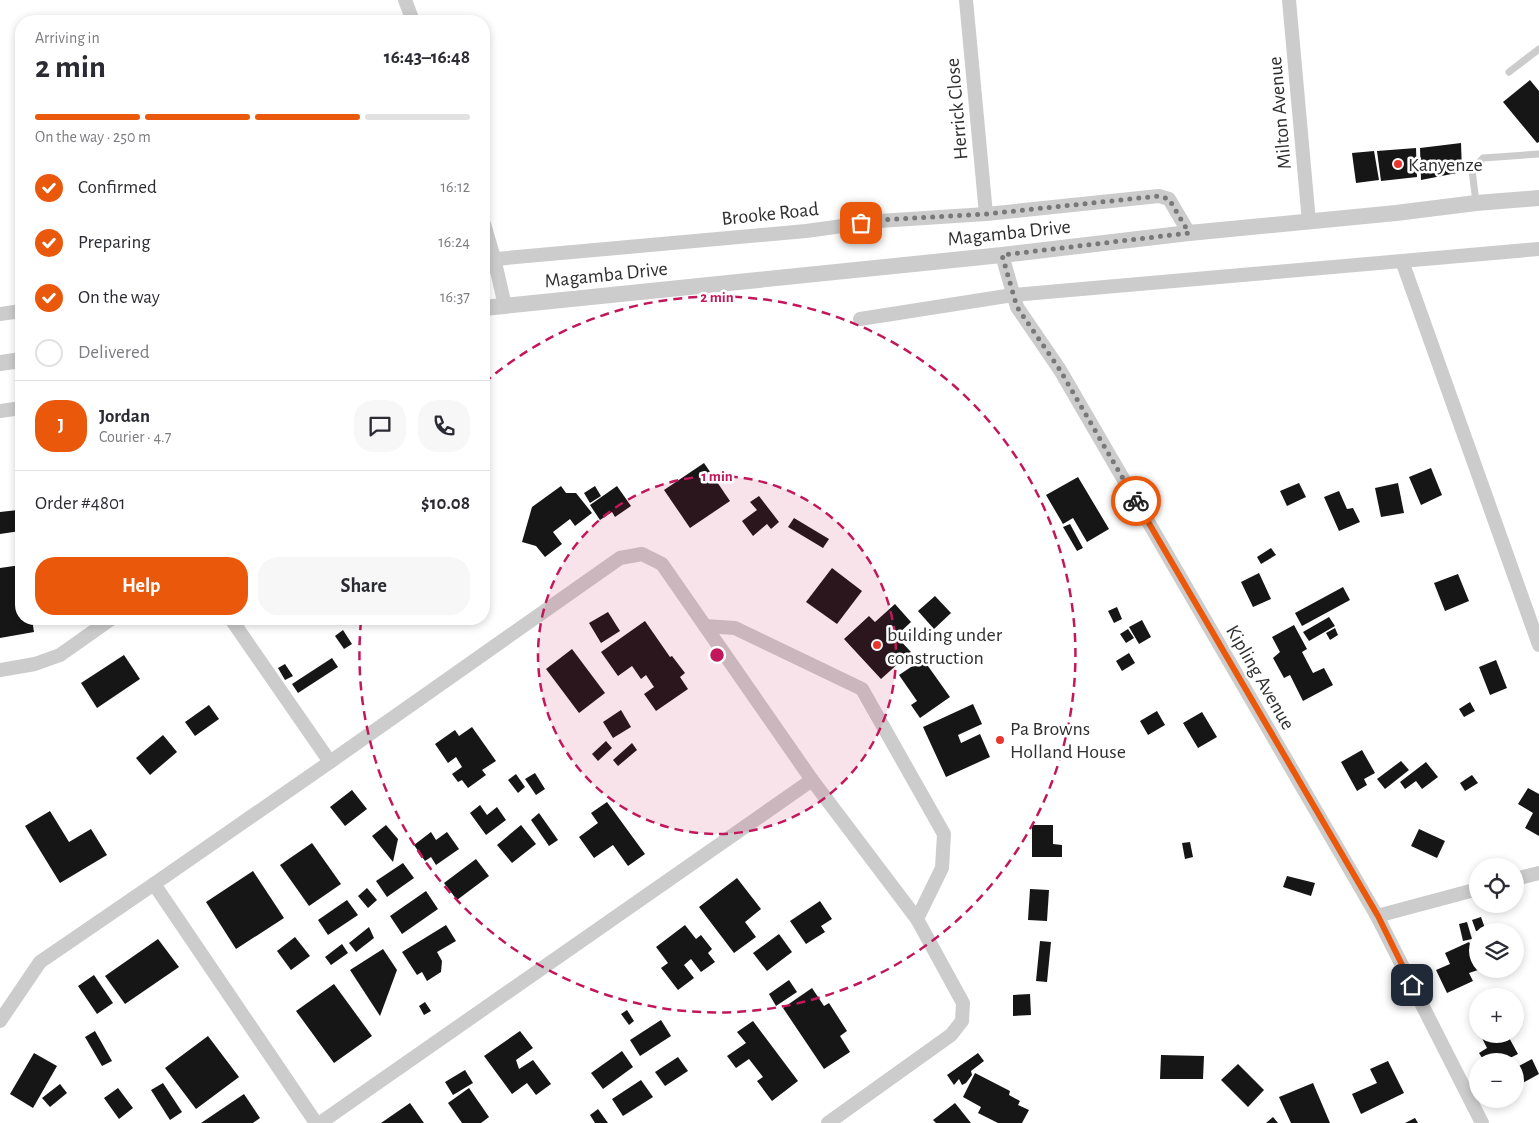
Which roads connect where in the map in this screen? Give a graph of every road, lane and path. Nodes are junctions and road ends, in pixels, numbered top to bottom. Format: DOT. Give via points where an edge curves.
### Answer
graph roads {
  1 [pos="405,0"];
  2 [pos="966,0"];
  3 [pos="1289,0"];
  4 [pos="411,15"];
  5 [pos="1539,49"];
  6 [pos="1509,72"];
  7 [pos="1539,154"];
  8 [pos="1539,198"];
  9 [pos="1476,203"];
  10 [pos="986,214"];
  11 [pos="1309,222"];
  12 [pos="1189,233"];
  13 [pos="1539,249"];
  14 [pos="1002,255"];
  15 [pos="490,259"];
  16 [pos="1402,261"];
  17 [pos="490,262"];
  18 [pos="1014,295"];
  19 [pos="505,306"];
  20 [pos="490,307"];
  21 [pos="15,312"];
  22 [pos="0,314"];
  23 [pos="860,319"];
  24 [pos="15,361"];
  25 [pos="0,363"];
  26 [pos="15,409"];
  27 [pos="0,412"];
  28 [pos="102,625"];
  29 [pos="235,625"];
  30 [pos="705,626"];
  31 [pos="1539,646"];
  32 [pos="0,670"];
  33 [pos="330,762"];
  34 [pos="812,780"];
  35 [pos="1539,872"];
  36 [pos="1524,876"];
  37 [pos="154,884"];
  38 [pos="1469,891"];
  39 [pos="1378,916"];
  40 [pos="917,919"];
  41 [pos="0,1021"];
  42 [pos="318,1123"];
  43 [pos="828,1123"];
  44 [pos="1482,1123"];
  1 -- 4 [label="street"];
  2 -- 10 [label="street, Herrick Close"];
  3 -- 11 [label="street, Milton Avenue"];
  5 -- 6 [label="lane"];
  7 -- 9 [label="lane" via="1483,158 1472,170"];
  8 -- 9 [label="street, Magamba Drive"];
  9 -- 11 [label="street, Magamba Drive"];
  10 -- 12 [label="street, Brooke Road" via="1159,196 1169,199"];
  10 -- 15 [label="street, Brooke Road" via="879,220 806,231"];
  11 -- 12 [label="street, Magamba Drive"];
  12 -- 14 [label="street, Magamba Drive"];
  13 -- 16 [label="street"];
  14 -- 18 [label="street, Kipling Avenue"];
  14 -- 19 [label="street, Magamba Drive"];
  16 -- 18 [label="street"];
  16 -- 31 [label="street"];
  17 -- 19 [label="street"];
  18 -- 23 [label="street"];
  18 -- 39 [label="street, Kipling Avenue" via="1017,307 1060,370"];
  19 -- 20 [label="street, Magamba Drive"];
  21 -- 22 [label="street"];
  24 -- 25 [label="street"];
  26 -- 27 [label="street"];
  28 -- 32 [label="street" via="60,655 35,664"];
  29 -- 33 [label="street"];
  30 -- 33 [label="street" via="662,564 642,554 620,558"];
  30 -- 34 [label="street"];
  30 -- 40 [label="street" via="735,628 862,689 944,834 942,868"];
  33 -- 37 [label="street"];
  34 -- 40 [label="street"];
  34 -- 42 [label="street"];
  35 -- 36 [label="street"];
  37 -- 41 [label="street" via="40,962"];
  37 -- 42 [label="street"];
  38 -- 39 [label="street"];
  39 -- 44 [label="street, Kipling Avenue"];
  40 -- 43 [label="street" via="963,1003 962,1021 950,1035"];
}
